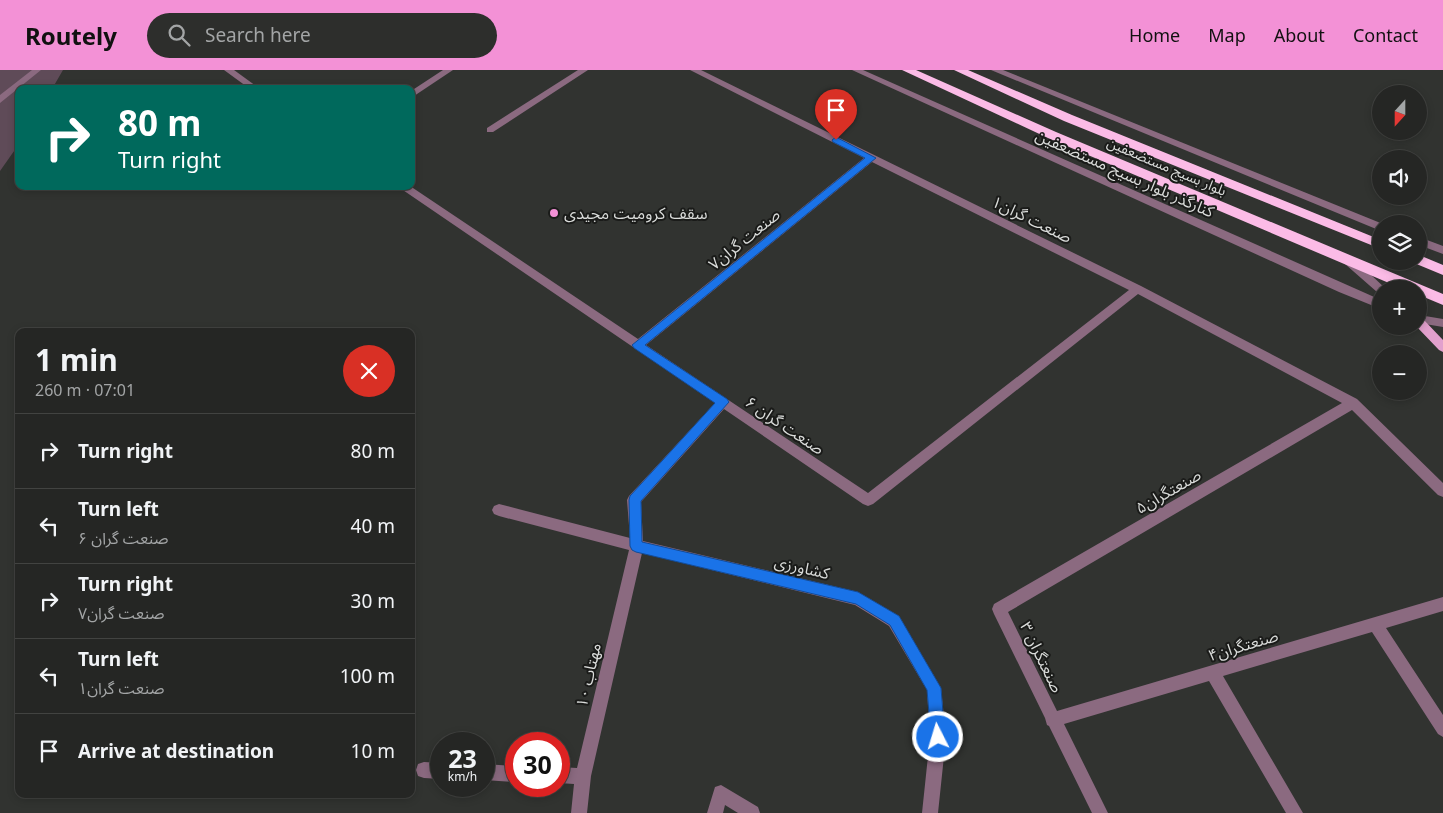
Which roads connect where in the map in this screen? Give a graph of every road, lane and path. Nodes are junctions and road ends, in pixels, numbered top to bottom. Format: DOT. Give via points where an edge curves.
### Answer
graph roads {
  1 [pos="37,70"];
  2 [pos="228,70"];
  3 [pos="449,70"];
  4 [pos="584,70"];
  5 [pos="694,70"];
  6 [pos="856,70"];
  7 [pos="906,70"];
  8 [pos="959,70"];
  9 [pos="995,70"];
  10 [pos="18,85"];
  11 [pos="250,85"];
  12 [pos="15,88"];
  13 [pos="415,92"];
  14 [pos="0,100"];
  15 [pos="490,130"];
  16 [pos="872,158"];
  17 [pos="408,190"];
  18 [pos="1372,223"];
  19 [pos="1372,241"];
  20 [pos="1427,244"];
  21 [pos="1443,250"];
  22 [pos="1349,261"];
  23 [pos="1427,263"];
  24 [pos="1443,270"];
  25 [pos="1395,280"];
  26 [pos="1372,281"];
  27 [pos="1137,289"];
  28 [pos="1427,293"];
  29 [pos="1443,300"];
  30 [pos="1372,301"];
  31 [pos="1427,321"];
  32 [pos="1443,323"];
  33 [pos="1427,329"];
  34 [pos="638,345"];
  35 [pos="1443,347"];
  36 [pos="723,402"];
  37 [pos="1353,403"];
  38 [pos="1443,491"];
  39 [pos="499,510"];
  40 [pos="636,546"];
  41 [pos="1443,604"];
  42 [pos="999,609"];
  43 [pos="1375,624"];
  44 [pos="1212,672"];
  45 [pos="1052,720"];
  46 [pos="1443,729"];
  47 [pos="424,770"];
  48 [pos="430,770"];
  49 [pos="570,775"];
  50 [pos="583,776"];
  51 [pos="579,813"];
  52 [pos="715,813"];
  53 [pos="752,813"];
  54 [pos="930,813"];
  55 [pos="1100,813"];
  56 [pos="1295,813"];
  1 -- 10 [label="street"];
  2 -- 11 [label="street"];
  3 -- 13 [label="street"];
  4 -- 15 [label="street"];
  5 -- 16 [label="street, صنعت گران۱"];
  6 -- 30 [label="street, کنارگذر بلوار بسیج مستضعفین"];
  7 -- 22 [label="highway, بلوار بسیج مستضعفین"];
  8 -- 19 [label="highway, بلوار بسیج مستضعفین" via="1068,118"];
  9 -- 18 [label="street"];
  12 -- 14 [label="street"];
  16 -- 27 [label="street, صنعت گران۱"];
  16 -- 34 [label="street, صنعت گران۷"];
  17 -- 34 [label="street, صنعت گران ۶"];
  20 -- 21 [label="street"];
  22 -- 25 [label="highway, بلوار بسیج مستضعفین"];
  22 -- 26 [label="street"];
  23 -- 24 [label="highway"];
  27 -- 36 [label="street, صنعت گران ۶" via="868,500"];
  27 -- 37 [label="street, صنعت گران۱"];
  28 -- 29 [label="highway, بلوار بسیج مستضعفین"];
  31 -- 32 [label="street"];
  33 -- 35 [label="main road"];
  34 -- 36 [label="street, صنعت گران ۶"];
  36 -- 40 [label="street, مهتاب ۱۰" via="634,500"];
  37 -- 38 [label="street, صنعت گران۱"];
  37 -- 42 [label="street, صنعتگران۵"];
  39 -- 40 [label="street, کشاورزی"];
  40 -- 50 [label="street, مهتاب ۱۰"];
  40 -- 54 [label="street, کشاورزی" via="858,598 894,621 934,688 938,737"];
  41 -- 43 [label="street, صنعتگران۴"];
  42 -- 45 [label="street, ۳ صنعتگران"];
  43 -- 44 [label="street, صنعتگران۴"];
  43 -- 46 [label="street"];
  44 -- 45 [label="street, صنعتگران۴"];
  44 -- 56 [label="street"];
  45 -- 55 [label="street, ۳ صنعتگران"];
  47 -- 48 [label="street"];
  49 -- 50 [label="street"];
  50 -- 51 [label="street, مهتاب ۱۰"];
  52 -- 53 [label="street" via="720,794"];
}
